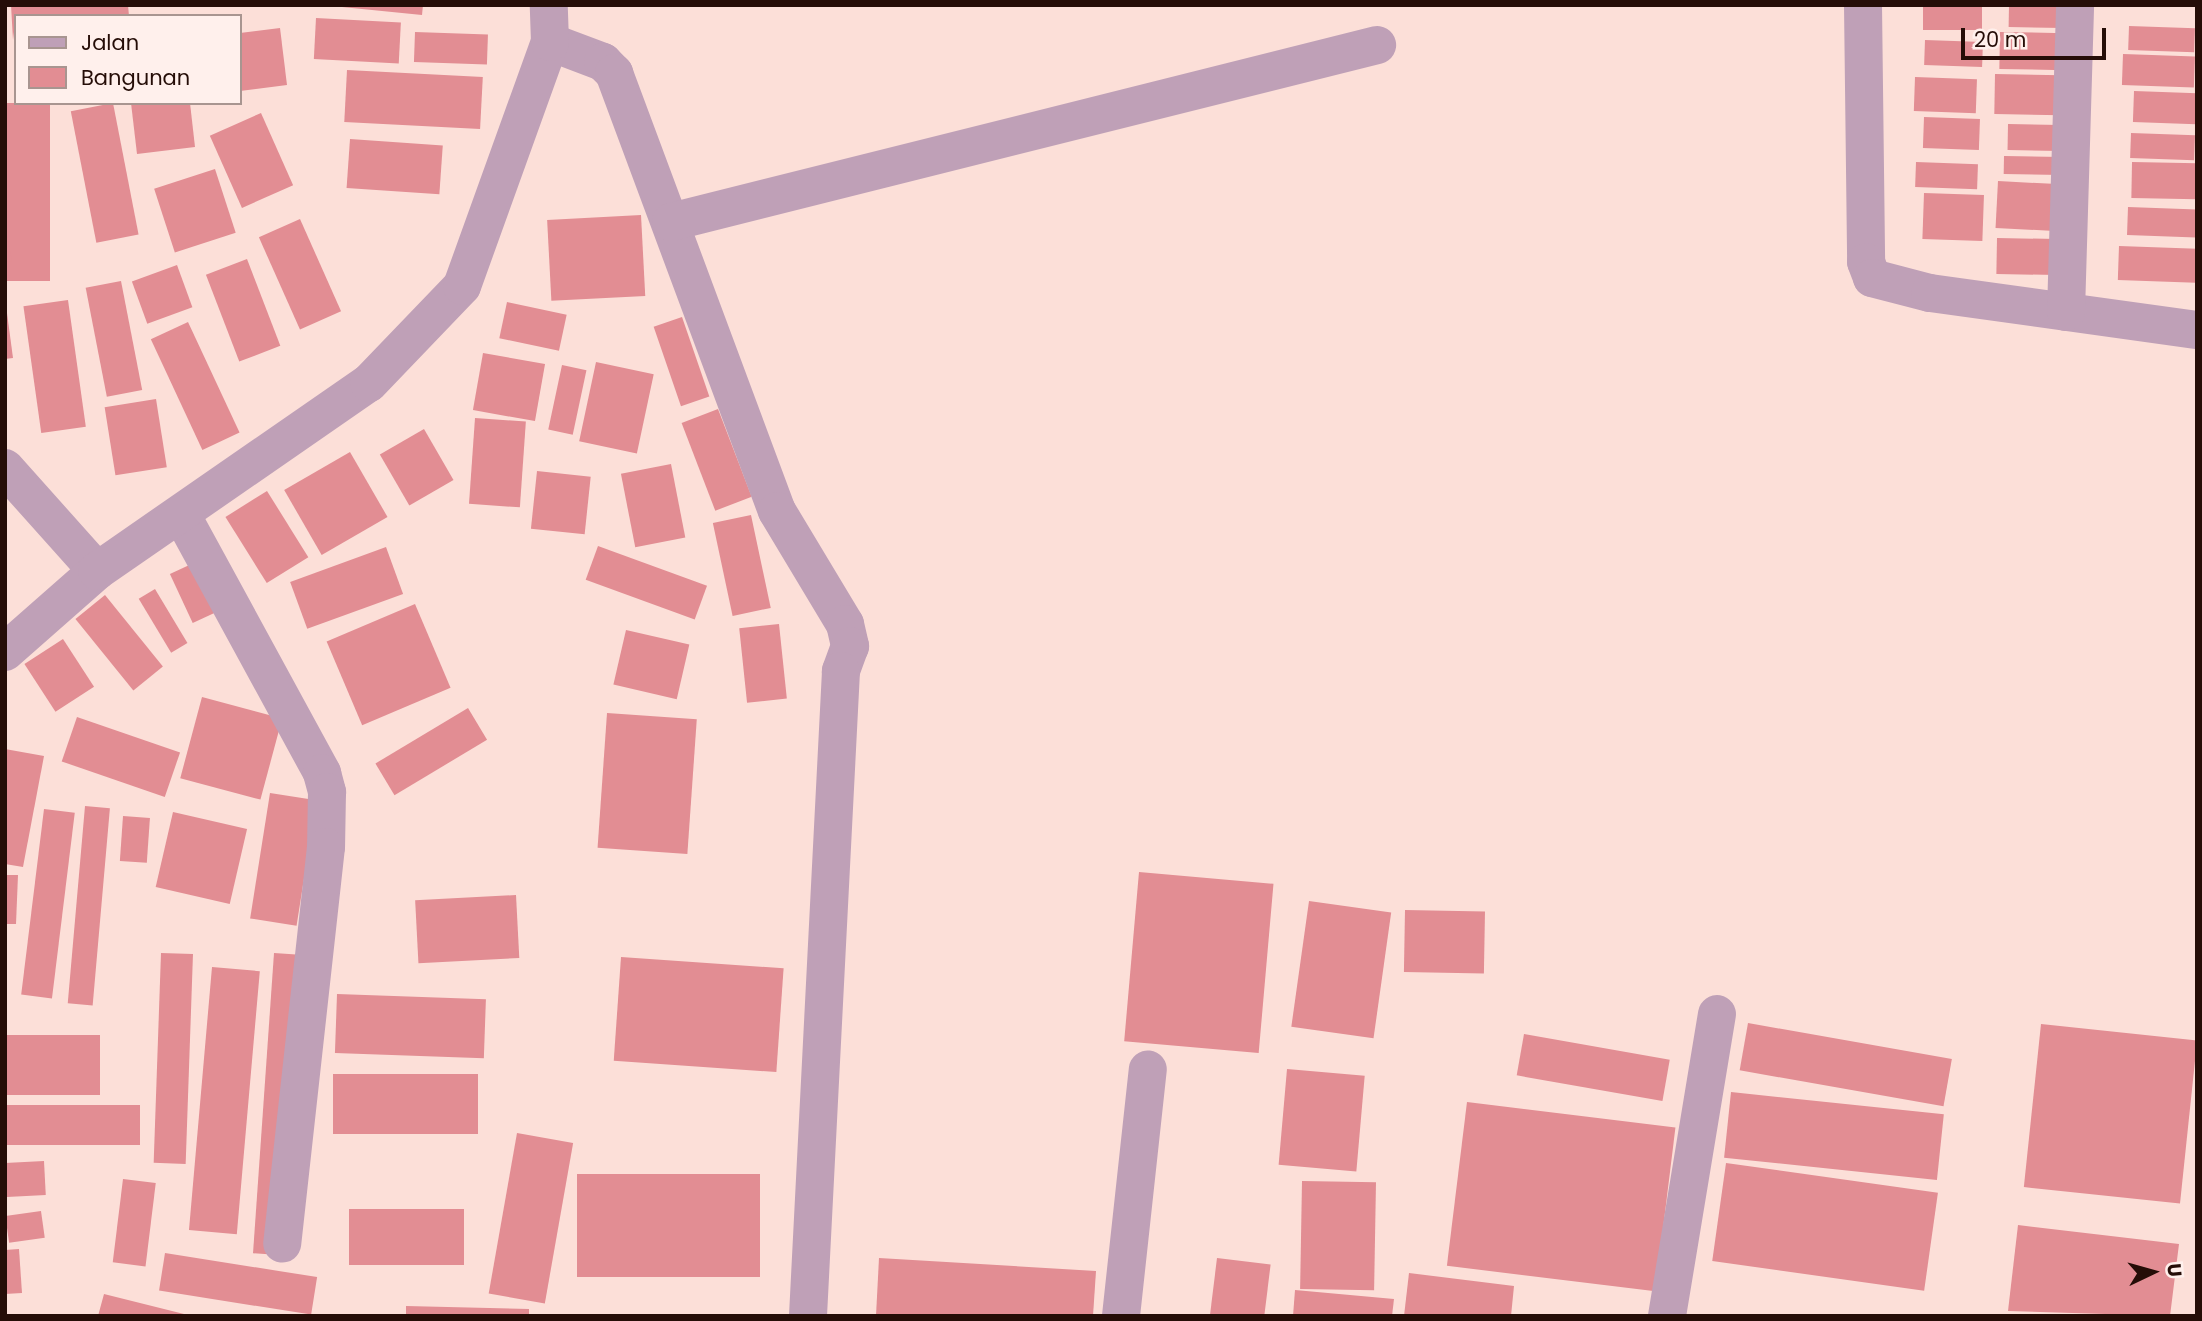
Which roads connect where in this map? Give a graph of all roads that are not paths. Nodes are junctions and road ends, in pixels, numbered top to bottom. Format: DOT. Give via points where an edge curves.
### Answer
graph roads {
  1 [pos="1863,5"];
  2 [pos="2076,5"];
  3 [pos="550,24"];
  4 [pos="1377,45"];
  5 [pos="671,222"];
  6 [pos="2066,312"];
  7 [pos="2197,330"];
  8 [pos="5,468"];
  9 [pos="181,514"];
  10 [pos="97,571"];
  11 [pos="5,652"];
  12 [pos="1717,1014"];
  13 [pos="1148,1069"];
  14 [pos="282,1244"];
  15 [pos="807,1316"];
  16 [pos="1121,1316"];
  17 [pos="1667,1316"];
  1 -- 6 [label="street" via="1867,272 1879,281 1930,293"];
  2 -- 6 [label="street"];
  3 -- 5 [label="street" via="614,73"];
  3 -- 9 [label="street" via="462,286 369,383"];
  4 -- 5 [label="street"];
  5 -- 15 [label="street" via="777,510 845,624 850,646 841,671"];
  6 -- 7 [label="street"];
  8 -- 10 [label="street"];
  9 -- 10 [label="street"];
  9 -- 14 [label="street" via="323,773 327,792 327,847"];
  10 -- 11 [label="street"];
  12 -- 17 [label="street" via="1671,1265"];
  13 -- 16 [label="street"];
}
